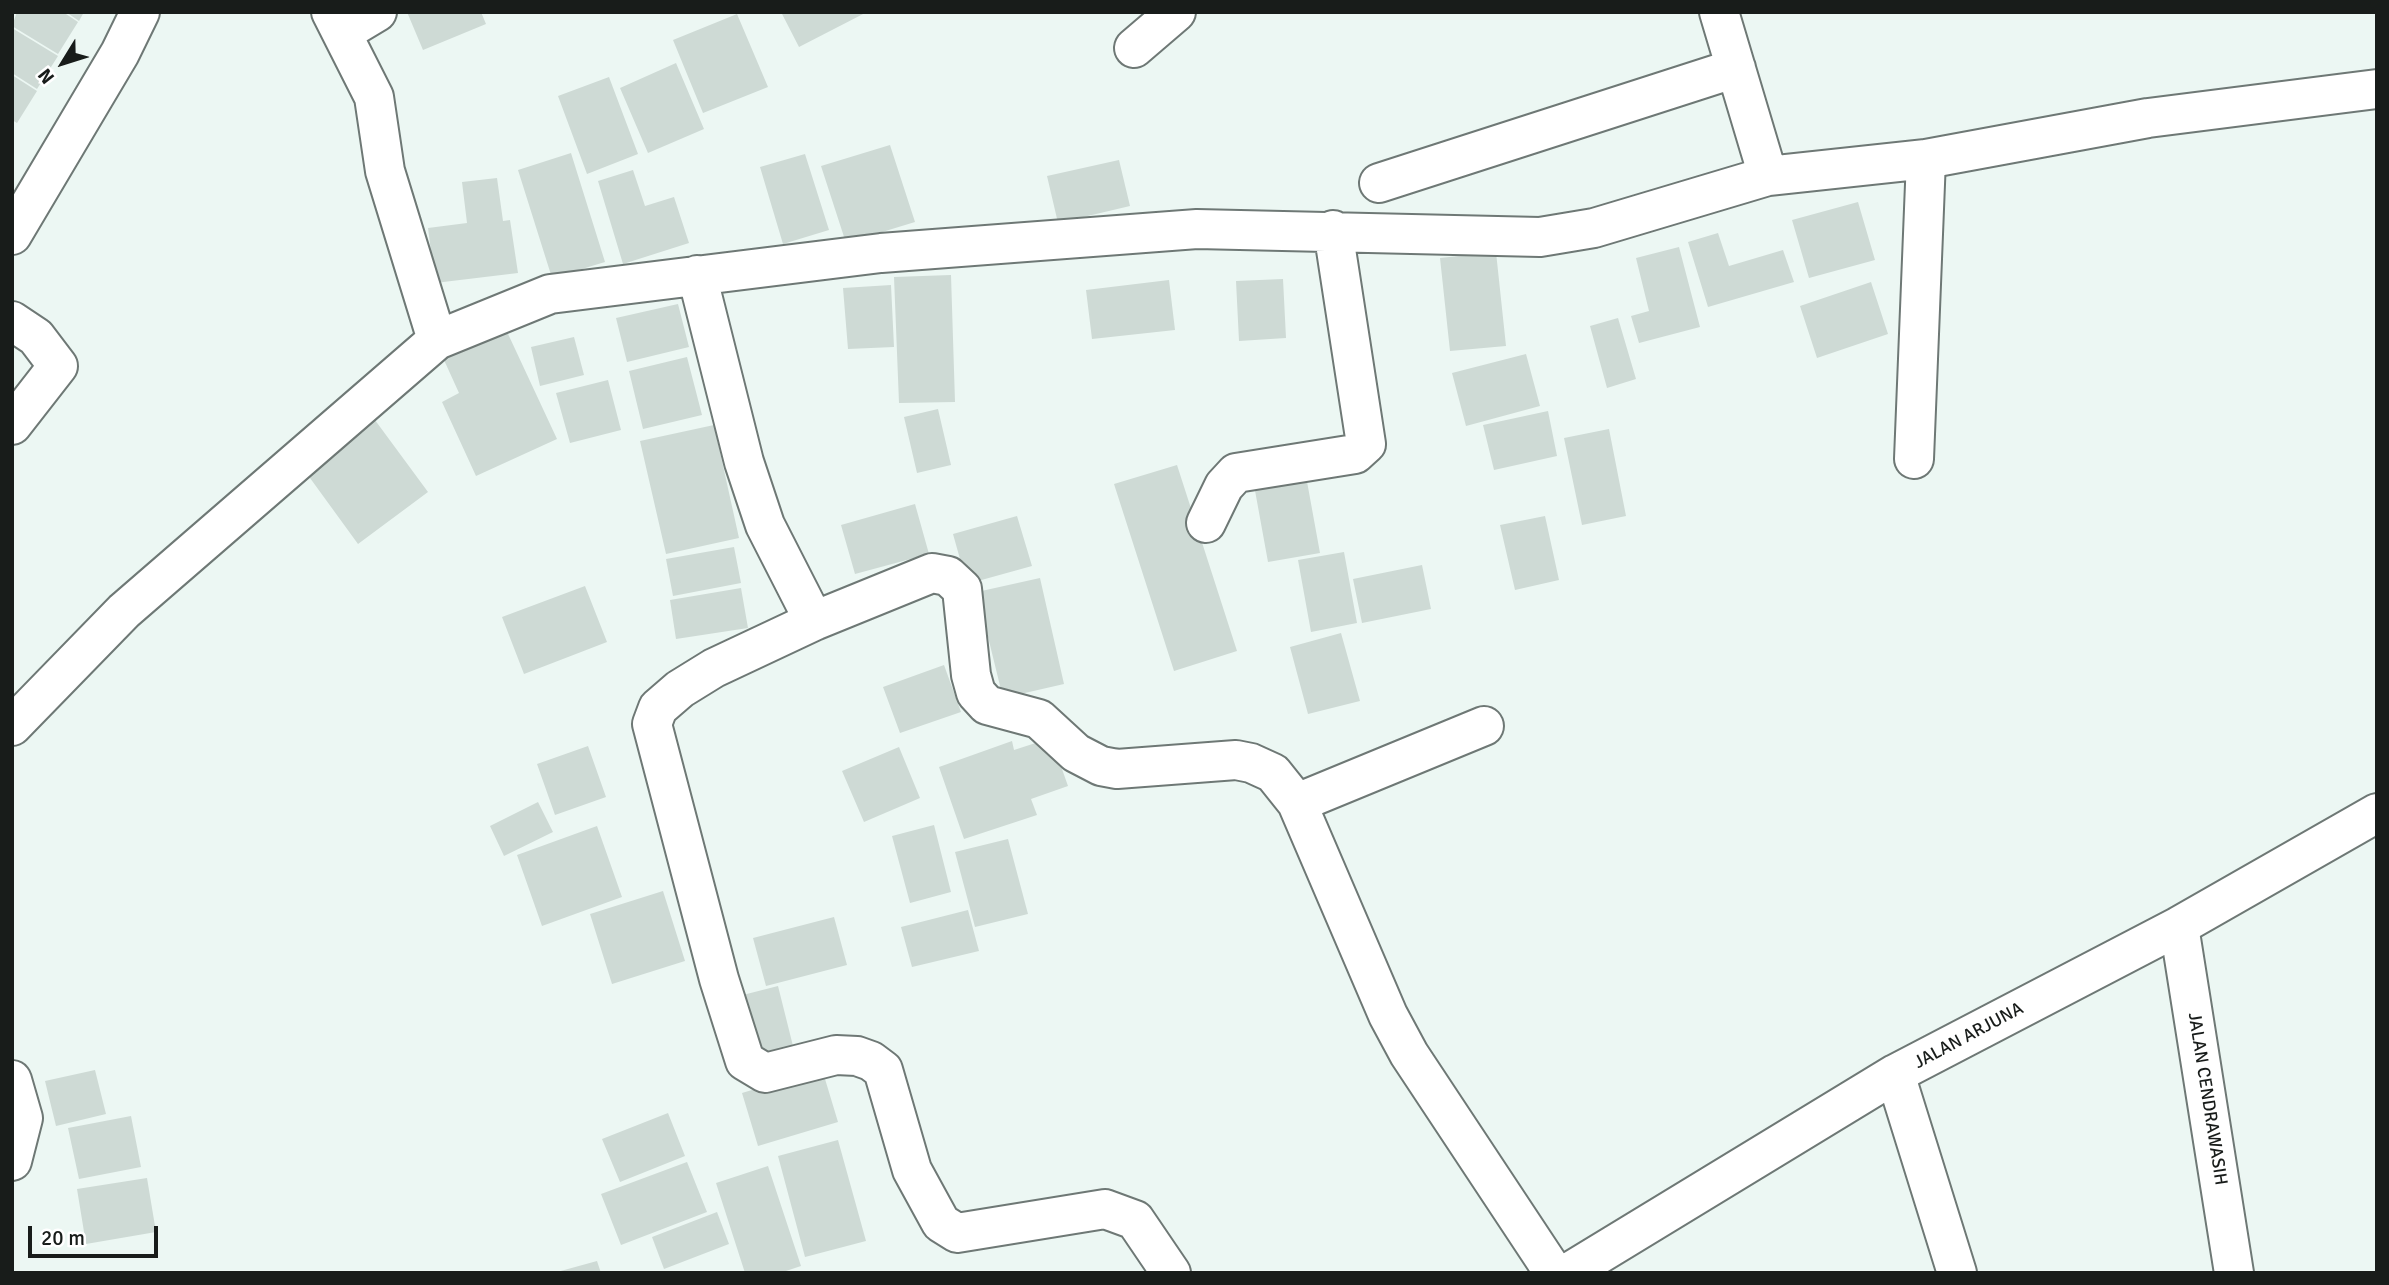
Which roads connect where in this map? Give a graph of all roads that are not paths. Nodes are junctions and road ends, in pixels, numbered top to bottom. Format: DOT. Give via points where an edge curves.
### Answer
graph roads {
  1 [pos="140,12"];
  2 [pos="377,12"];
  3 [pos="1176,12"];
  4 [pos="1719,12"];
  5 [pos="336,23"];
  6 [pos="1134,48"];
  7 [pos="1735,68"];
  8 [pos="2377,89"];
  9 [pos="1926,159"];
  10 [pos="1768,176"];
  11 [pos="1379,183"];
  12 [pos="1333,230"];
  13 [pos="12,235"];
  14 [pos="697,275"];
  15 [pos="12,321"];
  16 [pos="438,340"];
  17 [pos="12,425"];
  18 [pos="1914,459"];
  19 [pos="1206,523"];
  20 [pos="814,621"];
  21 [pos="12,726"];
  22 [pos="1484,726"];
  23 [pos="1297,803"];
  24 [pos="2377,813"];
  25 [pos="2179,926"];
  26 [pos="1895,1074"];
  27 [pos="12,1080"];
  28 [pos="12,1161"];
  29 [pos="1171,1273"];
  30 [pos="1553,1273"];
  31 [pos="1568,1273"];
  32 [pos="1957,1273"];
  33 [pos="2235,1273"];
  1 -- 13 [label="street"];
  2 -- 5 [label="street"];
  3 -- 6 [label="street"];
  4 -- 7 [label="street"];
  5 -- 16 [label="street" via="374,97 385,171"];
  7 -- 10 [label="street"];
  7 -- 11 [label="street"];
  8 -- 9 [label="street" via="2148,118"];
  9 -- 10 [label="street"];
  9 -- 18 [label="street"];
  10 -- 12 [label="street" via="1594,228 1540,237"];
  12 -- 14 [label="street" via="1197,229 1036,240"];
  12 -- 19 [label="street" via="1366,444 1355,454 1236,473 1224,486"];
  14 -- 16 [label="street" via="550,294"];
  14 -- 20 [label="street" via="756,499"];
  15 -- 17 [label="street" via="36,337 58,366"];
  16 -- 21 [label="street" via="124,611"];
  20 -- 23 [label="street" via="932,573 948,576 962,589 971,675 976,693 987,705 1039,719 1076,753 1101,766 1251,763 1273,773"];
  20 -- 29 [label="street" via="691,682 658,708 652,724 745,1061 765,1073 836,1055 857,1056 877,1065 883,1070 912,1170 941,1223 957,1233 1105,1209 1135,1220"];
  22 -- 23 [label="street"];
  23 -- 30 [label="street" via="1393,1025"];
  24 -- 25 [label="street, JALAN ARJUNA"];
  25 -- 26 [label="street, JALAN ARJUNA"];
  25 -- 33 [label="street, JALAN CENDRAWASIH"];
  26 -- 31 [label="street, JALAN ARJUNA"];
  26 -- 32 [label="street"];
  27 -- 28 [label="street" via="23,1118"];
}
